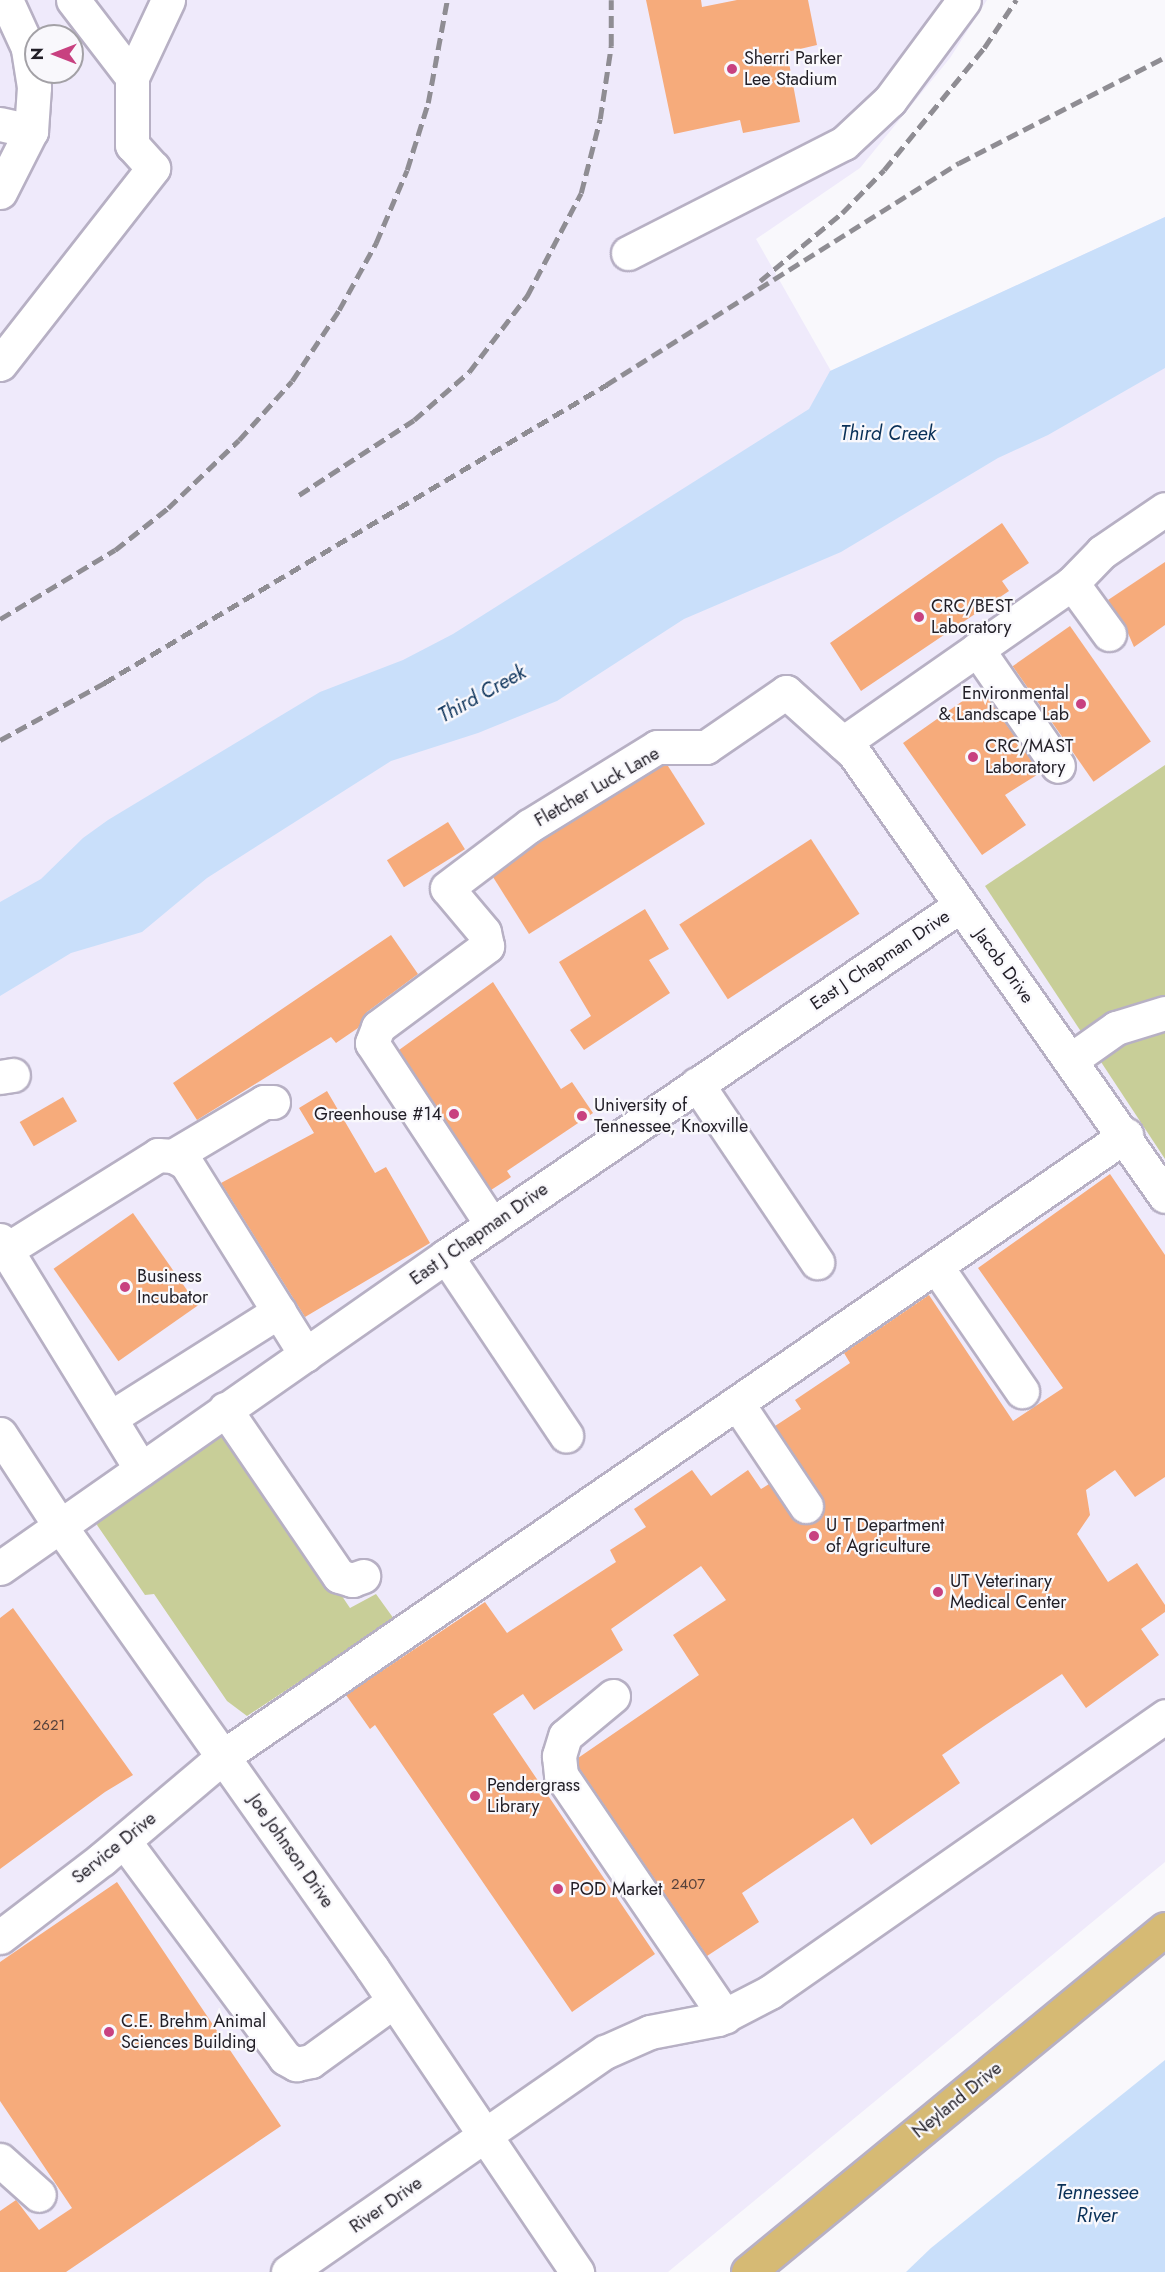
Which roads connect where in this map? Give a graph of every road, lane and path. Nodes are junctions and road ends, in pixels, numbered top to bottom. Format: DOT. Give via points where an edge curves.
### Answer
graph roads {
  1 [pos="6,0"];
  2 [pos="73,0"];
  3 [pos="168,0"];
  4 [pos="964,0"];
  5 [pos="132,77"];
  6 [pos="15,128"];
  7 [pos="0,192"];
  8 [pos="628,253"];
  9 [pos="0,364"];
  10 [pos="1165,509"];
  11 [pos="1072,583"];
  12 [pos="1109,634"];
  13 [pos="977,649"];
  14 [pos="786,692"];
  15 [pos="848,748"];
  16 [pos="1058,766"];
  17 [pos="961,905"];
  18 [pos="1165,1012"];
  19 [pos="1082,1053"];
  20 [pos="696,1084"];
  21 [pos="273,1102"];
  22 [pos="1126,1135"];
  23 [pos="173,1156"];
  24 [pos="1165,1196"];
  25 [pos="492,1225"];
  26 [pos="3,1245"];
  27 [pos="446,1256"];
  28 [pos="817,1262"];
  29 [pos="936,1266"];
  30 [pos="279,1311"];
  31 [pos="306,1355"];
  32 [pos="1022,1391"];
  33 [pos="737,1403"];
  34 [pos="225,1410"];
  35 [pos="110,1418"];
  36 [pos="0,1434"];
  37 [pos="566,1435"];
  38 [pos="141,1469"];
  39 [pos="806,1506"];
  40 [pos="60,1526"];
  41 [pos="0,1568"];
  42 [pos="363,1576"];
  43 [pos="613,1696"];
  44 [pos="1165,1716"];
  45 [pos="225,1755"];
  46 [pos="124,1841"];
  47 [pos="1165,1929"];
  48 [pos="0,1937"];
  49 [pos="394,2001"];
  50 [pos="725,2016"];
  51 [pos="484,2138"];
  52 [pos="0,2160"];
  53 [pos="39,2195"];
  54 [pos="288,2272"];
  55 [pos="577,2272"];
  56 [pos="748,2272"];
  1 -- 6 [label="street" via="28,48 34,87"];
  2 -- 5 [label="street"];
  3 -- 5 [label="street"];
  4 -- 8 [label="street" via="890,100 844,143"];
  5 -- 9 [label="street" via="132,146 153,168"];
  6 -- 7 [label="street"];
  10 -- 11 [label="street" via="1102,552"];
  11 -- 12 [label="street"];
  11 -- 13 [label="street"];
  13 -- 15 [label="street"];
  13 -- 16 [label="street"];
  14 -- 15 [label="street, Jacob Drive"];
  14 -- 25 [label="street, Fletcher Luck Lane" via="706,747 657,747 529,826 447,888 484,932 487,946 378,1027 372,1043"];
  15 -- 17 [label="street, Jacob Drive"];
  17 -- 20 [label="street, East J Chapman Drive"];
  17 -- 22 [label="street, Jacob Drive"];
  18 -- 19 [label="street" via="1116,1028"];
  20 -- 25 [label="street, East J Chapman Drive"];
  20 -- 28 [label="street"];
  21 -- 23 [label="street" via="264,1102"];
  22 -- 24 [label="street, Jacob Drive"];
  22 -- 29 [label="street, Service Drive"];
  23 -- 26 [label="street" via="159,1155"];
  23 -- 30 [label="street" via="186,1163"];
  25 -- 27 [label="street, East J Chapman Drive"];
  26 -- 35 [label="street"];
  27 -- 31 [label="street, East J Chapman Drive"];
  27 -- 37 [label="street"];
  29 -- 32 [label="street"];
  29 -- 33 [label="street, Service Drive"];
  30 -- 31 [label="street"];
  30 -- 35 [label="street"];
  31 -- 34 [label="street, East J Chapman Drive"];
  33 -- 39 [label="street"];
  33 -- 45 [label="street, Service Drive"];
  34 -- 38 [label="street, East J Chapman Drive"];
  34 -- 42 [label="street" via="339,1576 352,1581"];
  35 -- 38 [label="street"];
  36 -- 40 [label="street, Joe Johnson Drive"];
  38 -- 40 [label="street, East J Chapman Drive"];
  40 -- 41 [label="street, East J Chapman Drive"];
  40 -- 45 [label="street, Joe Johnson Drive"];
  43 -- 50 [label="street" via="565,1736 558,1756 561,1775"];
  44 -- 50 [label="street, River Drive" via="776,1988"];
  45 -- 46 [label="street, Service Drive"];
  45 -- 49 [label="street, Joe Johnson Drive"];
  46 -- 48 [label="street, Service Drive"];
  46 -- 49 [label="street" via="285,2058 297,2064 311,2061"];
  47 -- 56 [label="main road, Neyland Drive"];
  49 -- 51 [label="street, Joe Johnson Drive"];
  50 -- 51 [label="street, River Drive" via="662,2029 622,2043 557,2082"];
  51 -- 54 [label="street, River Drive"];
  51 -- 55 [label="street, Joe Johnson Drive"];
  52 -- 53 [label="street"];
}
